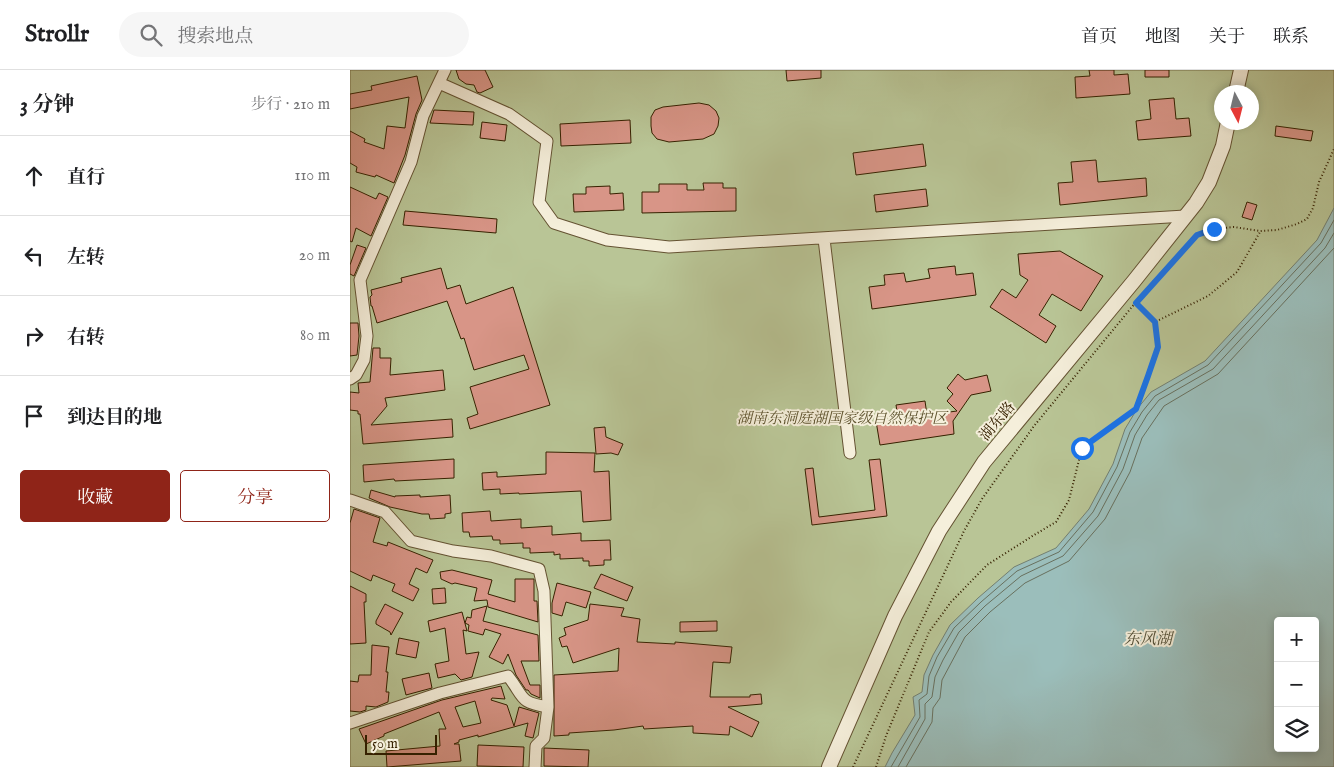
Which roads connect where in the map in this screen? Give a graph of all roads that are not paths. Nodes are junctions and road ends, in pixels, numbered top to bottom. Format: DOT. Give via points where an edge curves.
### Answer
graph roads {
  1 [pos="445,70"];
  2 [pos="1241,70"];
  3 [pos="439,83"];
  4 [pos="1238,85"];
  5 [pos="1226,130"];
  6 [pos="1185,216"];
  7 [pos="824,239"];
  8 [pos="350,379"];
  9 [pos="850,453"];
  10 [pos="350,500"];
  11 [pos="548,708"];
  12 [pos="350,723"];
  13 [pos="535,767"];
  14 [pos="829,767"];
  1 -- 3 [label="street"];
  2 -- 4 [label="street"];
  3 -- 7 [label="street" via="509,114 547,141 539,202 554,223 607,240 669,247"];
  3 -- 8 [label="street" via="423,116 411,162 360,280 367,336 364,360"];
  5 -- 6 [label="street, 湖东路" via="1208,182"];
  6 -- 7 [label="street"];
  6 -- 14 [label="street, 湖东路" via="984,462 939,531 895,616"];
  7 -- 9 [label="street"];
  10 -- 11 [label="street" via="384,512 411,540 539,569 544,591"];
  11 -- 12 [label="street" via="524,700 508,676 440,693"];
  11 -- 13 [label="street" via="544,738 536,746"];
}
